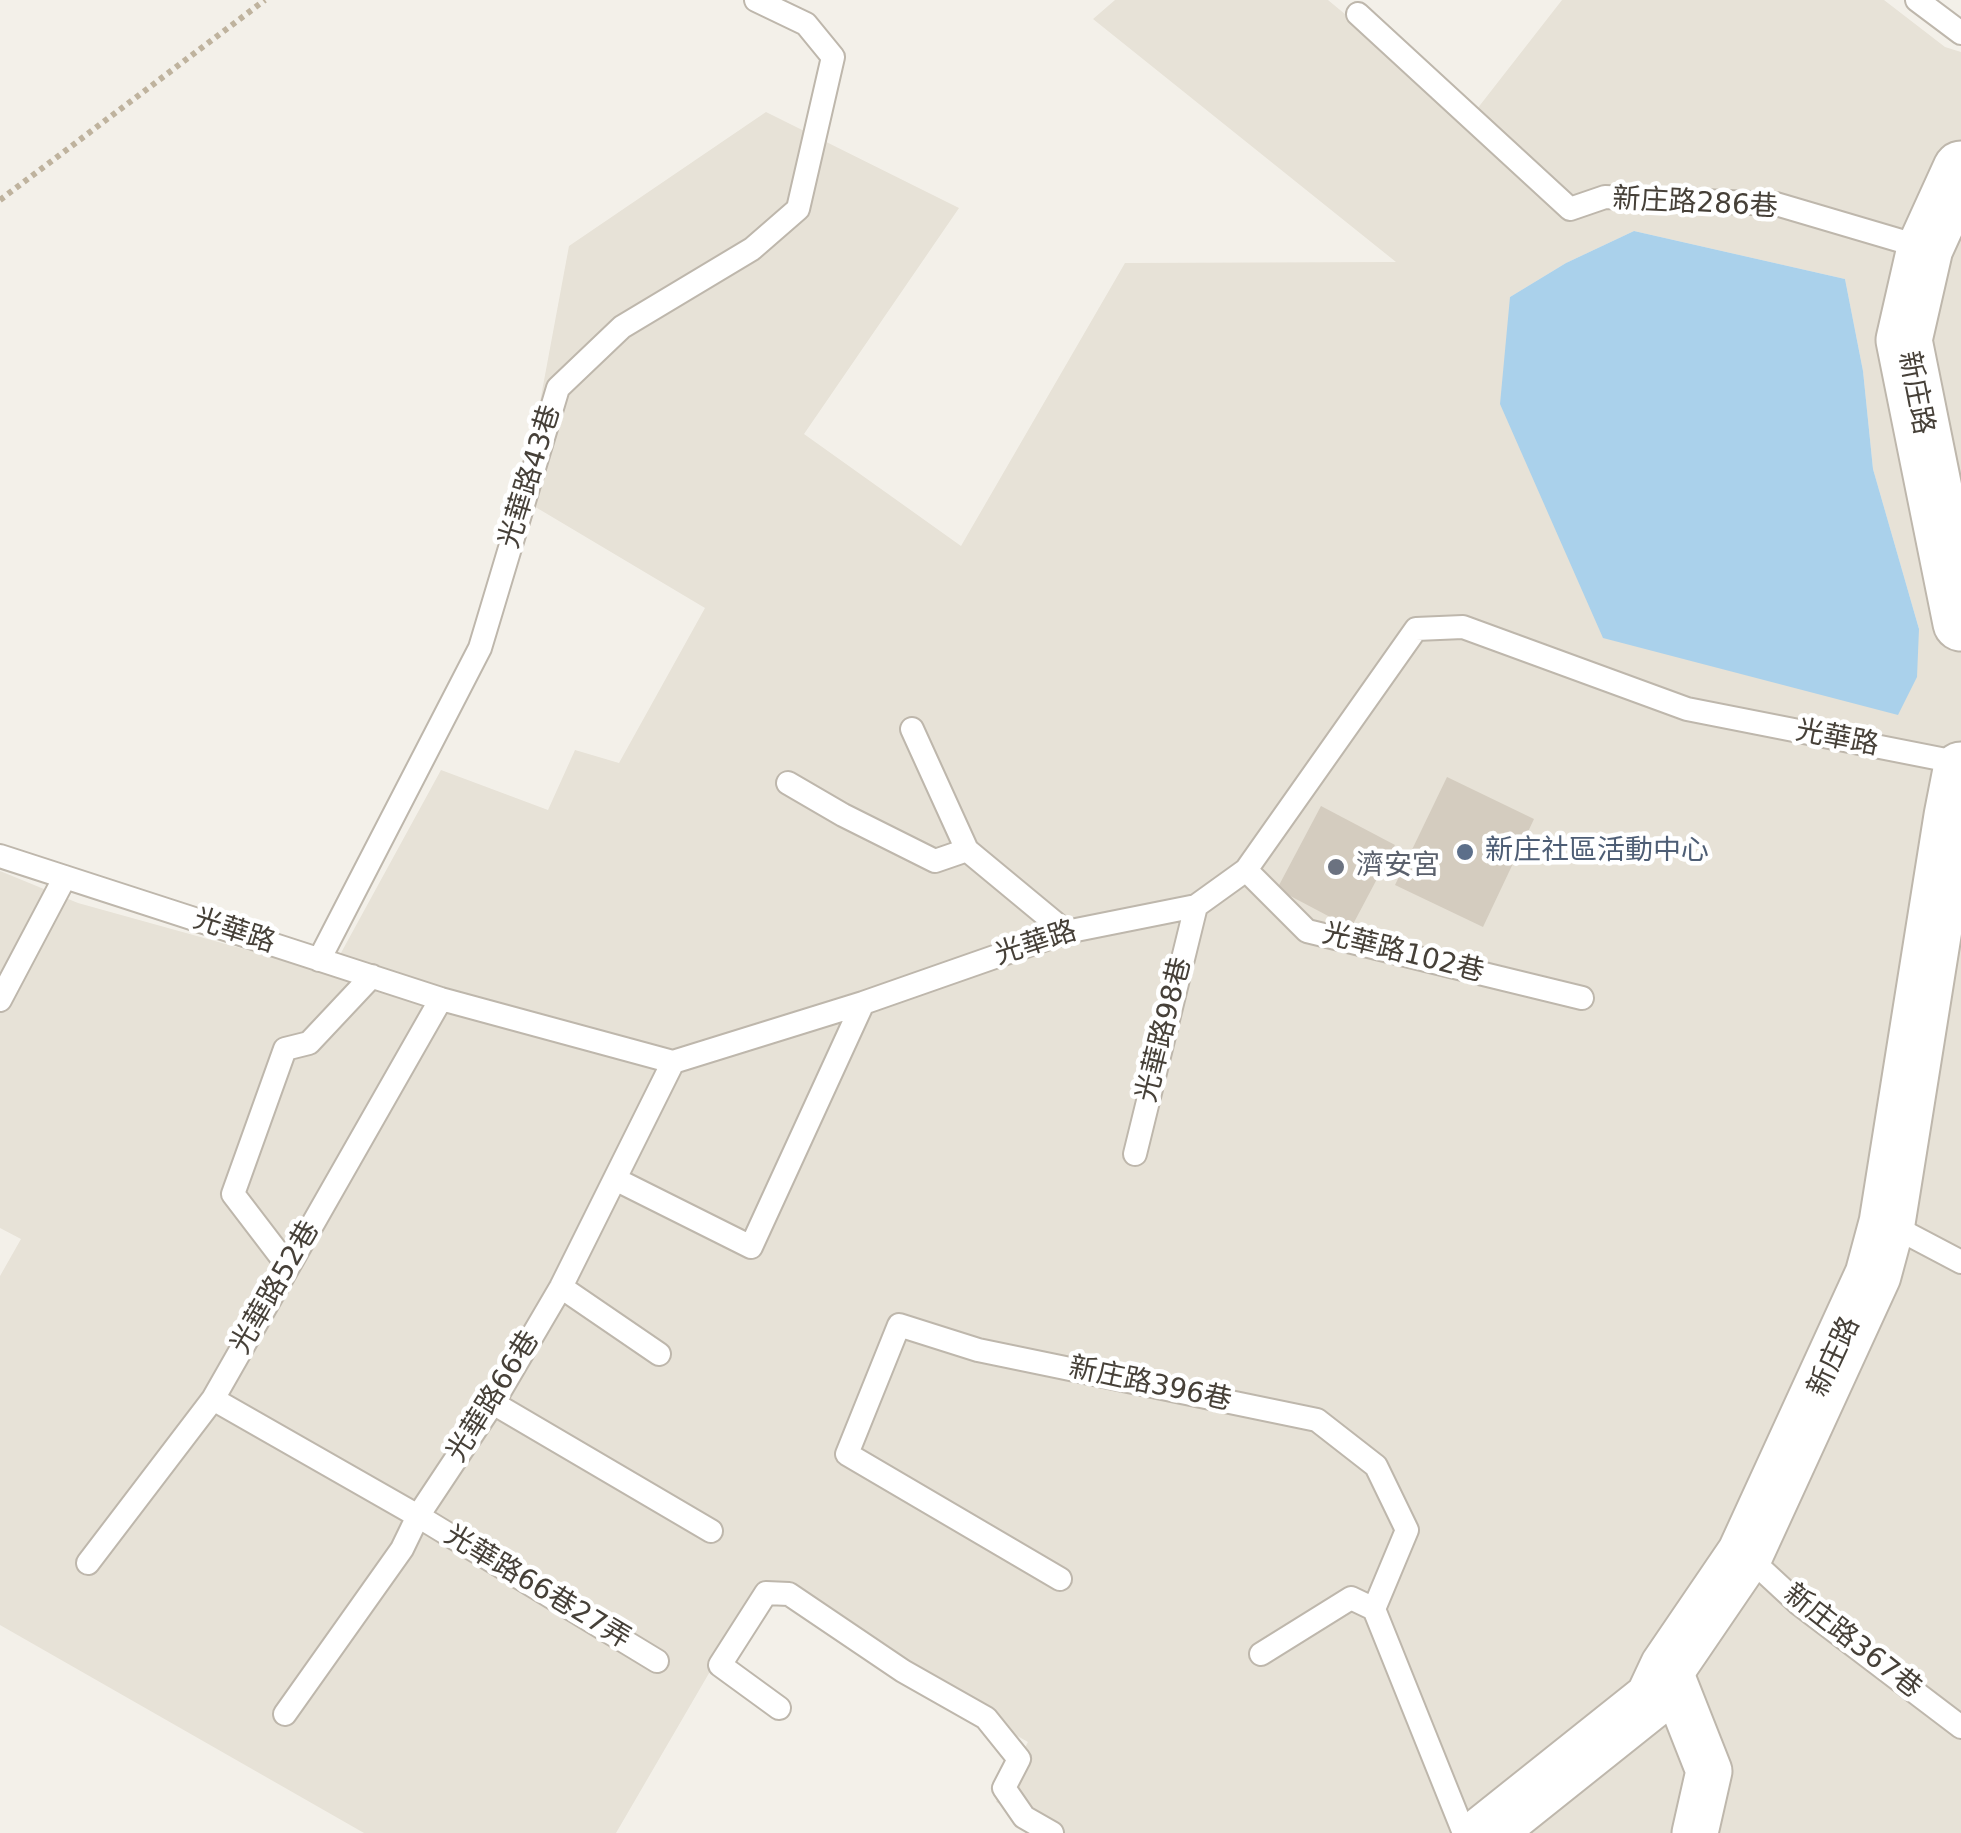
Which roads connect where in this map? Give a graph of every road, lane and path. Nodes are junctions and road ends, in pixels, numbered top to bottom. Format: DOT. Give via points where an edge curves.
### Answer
graph roads {
  1 [pos="265,0"];
  2 [pos="756,0"];
  3 [pos="1917,0"];
  4 [pos="1358,14"];
  5 [pos="1961,33"];
  6 [pos="1961,169"];
  7 [pos="0,200"];
  8 [pos="1925,248"];
  9 [pos="1961,623"];
  10 [pos="912,729"];
  11 [pos="788,783"];
  12 [pos="1959,793"];
  13 [pos="967,850"];
  14 [pos="0,856"];
  15 [pos="1246,870"];
  16 [pos="64,877"];
  17 [pos="1196,906"];
  18 [pos="1066,932"];
  19 [pos="319,960"];
  20 [pos="372,976"];
  21 [pos="1582,998"];
  22 [pos="441,999"];
  23 [pos="0,1000"];
  24 [pos="862,1003"];
  25 [pos="673,1062"];
  26 [pos="1135,1154"];
  27 [pos="615,1178"];
  28 [pos="1887,1223"];
  29 [pos="1961,1262"];
  30 [pos="288,1266"];
  31 [pos="560,1287"];
  32 [pos="659,1354"];
  33 [pos="212,1399"];
  34 [pos="493,1403"];
  35 [pos="418,1516"];
  36 [pos="710,1531"];
  37 [pos="1745,1554"];
  38 [pos="88,1563"];
  39 [pos="1060,1579"];
  40 [pos="1374,1609"];
  41 [pos="1261,1654"];
  42 [pos="657,1661"];
  43 [pos="1668,1667"];
  44 [pos="779,1708"];
  45 [pos="285,1714"];
  46 [pos="1961,1727"];
  47 [pos="1052,1833"];
  48 [pos="1464,1833"];
  49 [pos="1485,1833"];
  50 [pos="1696,1833"];
  1 -- 7 [label="path"];
  2 -- 19 [label="lane, 光華路43巷" via="806,24 833,57 798,209 752,249 622,327 558,388 480,648"];
  3 -- 5 [label="lane"];
  4 -- 8 [label="lane, 新庄路286巷" via="1570,209 1605,197 1776,204"];
  6 -- 8 [label="street, 新庄路"];
  8 -- 9 [label="street, 新庄路" via="1904,340"];
  10 -- 13 [label="lane"];
  11 -- 13 [label="lane" via="936,860"];
  12 -- 15 [label="lane, 光華路" via="1687,709 1463,627 1416,629"];
  12 -- 28 [label="street, 新庄路"];
  13 -- 18 [label="lane"];
  14 -- 16 [label="lane, 光華路"];
  15 -- 17 [label="lane, 光華路"];
  15 -- 21 [label="lane, 光華路102巷" via="1307,931"];
  16 -- 19 [label="lane, 光華路"];
  16 -- 23 [label="lane"];
  17 -- 18 [label="lane, 光華路"];
  17 -- 26 [label="lane, 光華路98巷"];
  18 -- 24 [label="lane, 光華路"];
  19 -- 20 [label="lane, 光華路"];
  20 -- 22 [label="lane, 光華路"];
  20 -- 30 [label="lane" via="309,1043 285,1048 233,1194"];
  22 -- 25 [label="lane, 光華路"];
  22 -- 30 [label="lane, 光華路52巷"];
  24 -- 25 [label="lane, 光華路"];
  24 -- 27 [label="lane" via="750,1246"];
  25 -- 27 [label="lane, 光華路66巷"];
  27 -- 31 [label="lane, 光華路66巷"];
  28 -- 29 [label="lane"];
  28 -- 37 [label="street, 新庄路" via="1873,1275"];
  30 -- 33 [label="lane, 光華路52巷"];
  31 -- 32 [label="lane"];
  31 -- 34 [label="lane, 光華路66巷"];
  33 -- 35 [label="lane, 光華路66巷27弄"];
  33 -- 38 [label="lane, 光華路52巷"];
  34 -- 35 [label="lane, 光華路66巷"];
  34 -- 36 [label="lane"];
  35 -- 42 [label="lane, 光華路66巷27弄"];
  35 -- 45 [label="lane, 光華路66巷" via="402,1550"];
  37 -- 43 [label="street, 新庄路"];
  37 -- 46 [label="lane, 新庄路367巷" via="1799,1604"];
  39 -- 40 [label="lane, 新庄路396巷" via="847,1454 899,1326 978,1350 1318,1420 1376,1466 1406,1530"];
  40 -- 41 [label="lane" via="1351,1598"];
  40 -- 48 [label="lane"];
  43 -- 49 [label="street, 新庄路" via="1653,1699"];
  43 -- 50 [label="street" via="1709,1771"];
  44 -- 47 [label="lane" via="720,1665 766,1594 789,1594 986,1718 1019,1758 1004,1788 1024,1817"];
}
